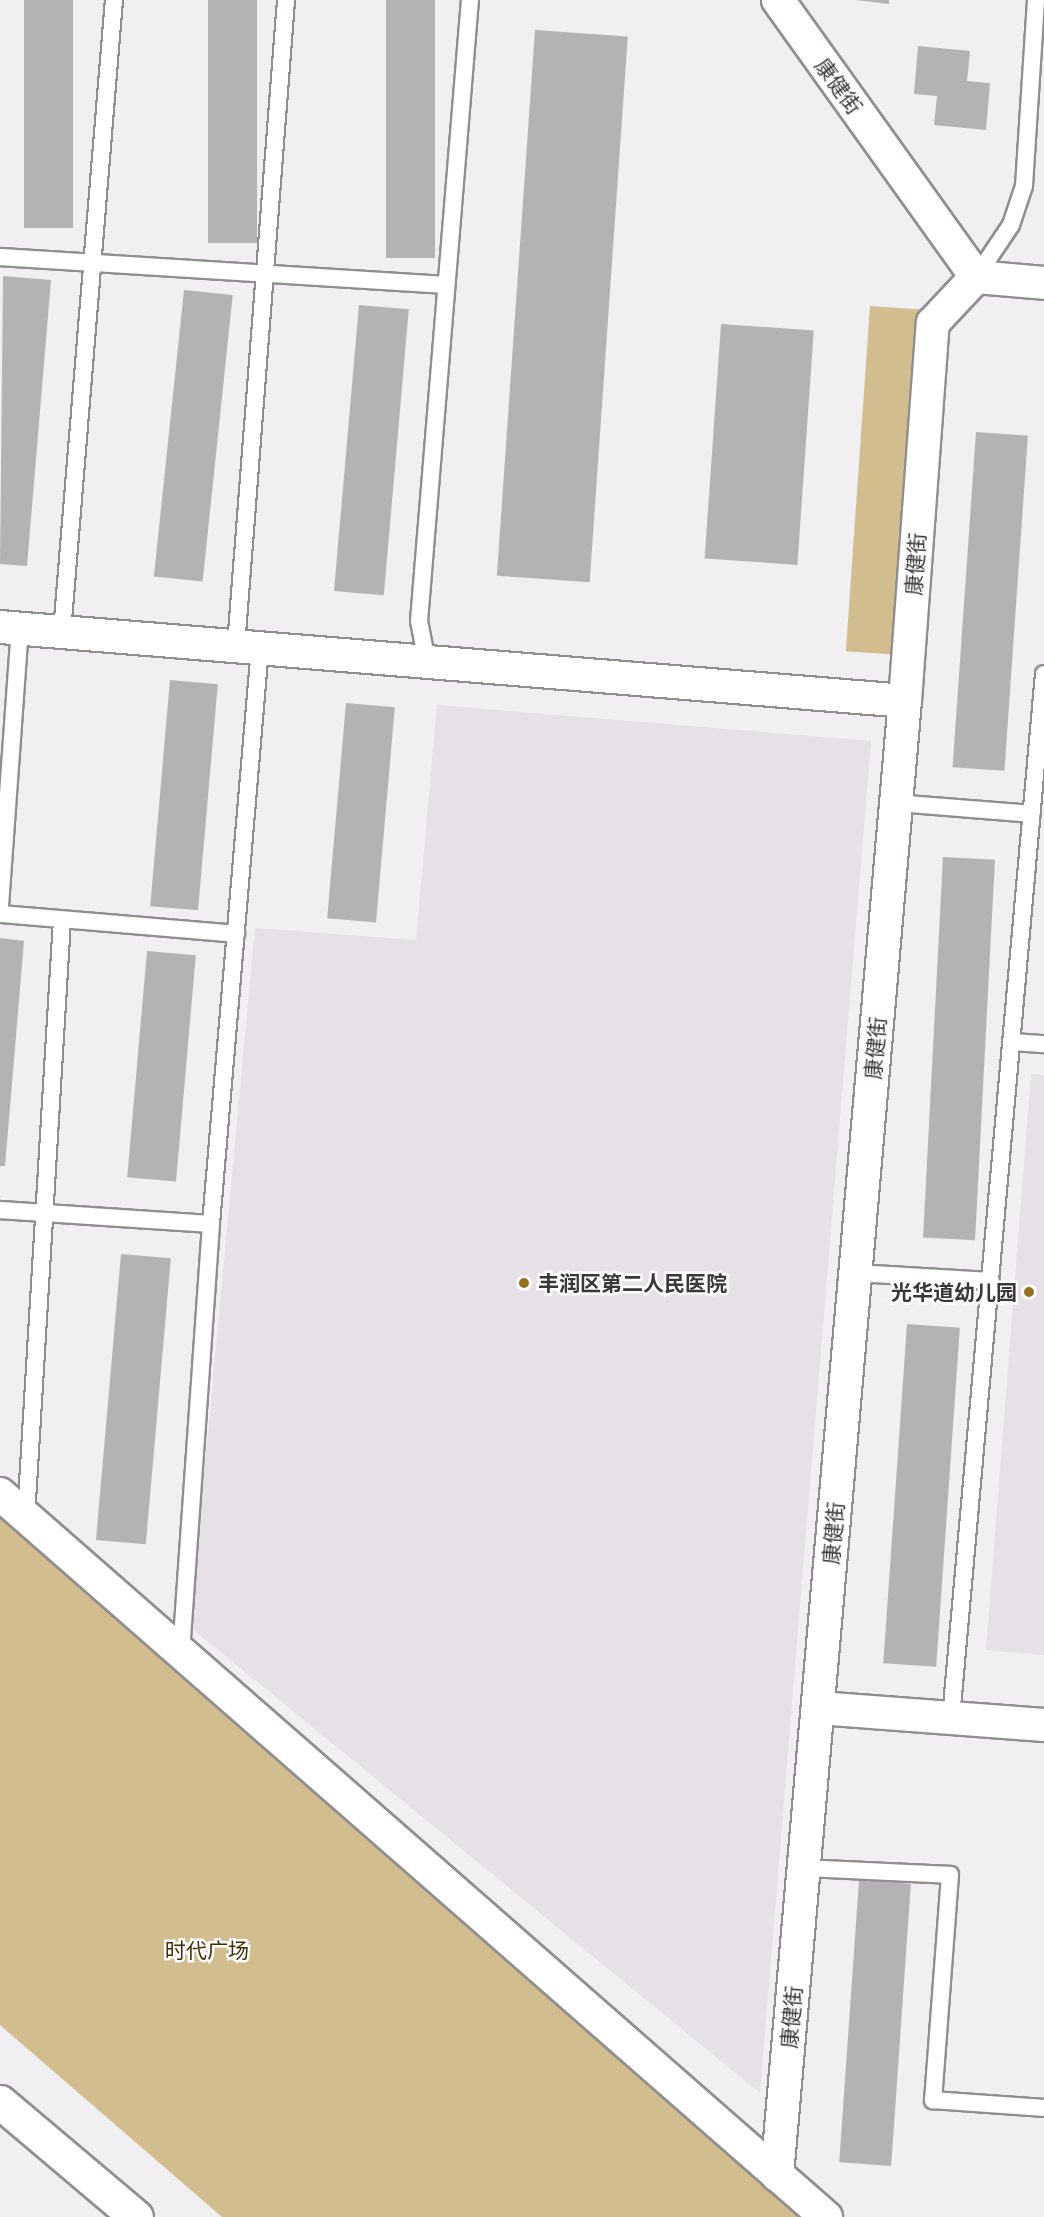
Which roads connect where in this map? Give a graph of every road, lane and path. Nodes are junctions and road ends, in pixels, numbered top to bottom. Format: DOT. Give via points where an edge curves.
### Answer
graph roads {
  1 [pos="114,0"];
  2 [pos="286,0"];
  3 [pos="470,0"];
  4 [pos="778,0"];
  5 [pos="1036,0"];
  6 [pos="0,257"];
  7 [pos="92,264"];
  8 [pos="265,276"];
  9 [pos="976,277"];
  10 [pos="1044,283"];
  11 [pos="446,285"];
  12 [pos="10,628"];
  13 [pos="62,632"];
  14 [pos="248,647"];
  15 [pos="427,662"];
  16 [pos="1044,674"];
  17 [pos="905,701"];
  18 [pos="896,803"];
  19 [pos="1032,814"];
  20 [pos="0,906"];
  21 [pos="0,914"];
  22 [pos="62,920"];
  23 [pos="236,934"];
  24 [pos="1013,1042"];
  25 [pos="1044,1044"];
  26 [pos="0,1210"];
  27 [pos="42,1212"];
  28 [pos="211,1224"];
  29 [pos="856,1273"];
  30 [pos="991,1281"];
  31 [pos="0,1494"];
  32 [pos="26,1517"];
  33 [pos="181,1653"];
  34 [pos="818,1708"];
  35 [pos="951,1718"];
  36 [pos="1044,1725"];
  37 [pos="804,1868"];
  38 [pos="0,2102"];
  39 [pos="1044,2108"];
  40 [pos="777,2175"];
  41 [pos="136,2217"];
  42 [pos="826,2217"];
  1 -- 7 [label="lane"];
  2 -- 8 [label="lane"];
  3 -- 11 [label="lane"];
  4 -- 9 [label="street, 康健街"];
  5 -- 9 [label="lane" via="1024,186 1011,225"];
  6 -- 7 [label="lane"];
  7 -- 8 [label="lane"];
  7 -- 13 [label="lane"];
  8 -- 11 [label="lane"];
  8 -- 14 [label="lane"];
  9 -- 10 [label="street"];
  9 -- 17 [label="street, 康健街" via="933,323"];
  11 -- 15 [label="lane" via="419,621"];
  12 -- 13 [label="street"];
  12 -- 20 [label="lane"];
  13 -- 14 [label="street"];
  14 -- 15 [label="street"];
  14 -- 23 [label="lane"];
  15 -- 17 [label="street"];
  16 -- 19 [label="lane"];
  17 -- 18 [label="street, 康健街"];
  18 -- 19 [label="lane"];
  18 -- 29 [label="street, 康健街"];
  19 -- 24 [label="lane"];
  21 -- 22 [label="lane"];
  22 -- 23 [label="lane"];
  22 -- 27 [label="lane"];
  23 -- 28 [label="lane"];
  24 -- 25 [label="lane"];
  24 -- 30 [label="lane"];
  26 -- 27 [label="lane"];
  27 -- 28 [label="lane"];
  27 -- 32 [label="lane"];
  28 -- 33 [label="lane"];
  29 -- 30 [label="lane"];
  29 -- 34 [label="street, 康健街"];
  30 -- 35 [label="lane"];
  31 -- 32 [label="street"];
  32 -- 33 [label="street"];
  33 -- 40 [label="street"];
  34 -- 35 [label="street"];
  34 -- 37 [label="street, 康健街"];
  35 -- 36 [label="street"];
  37 -- 39 [label="lane" via="950,1875 933,2100"];
  37 -- 40 [label="street, 康健街"];
  38 -- 41 [label="main road"];
  40 -- 42 [label="street"];
}
